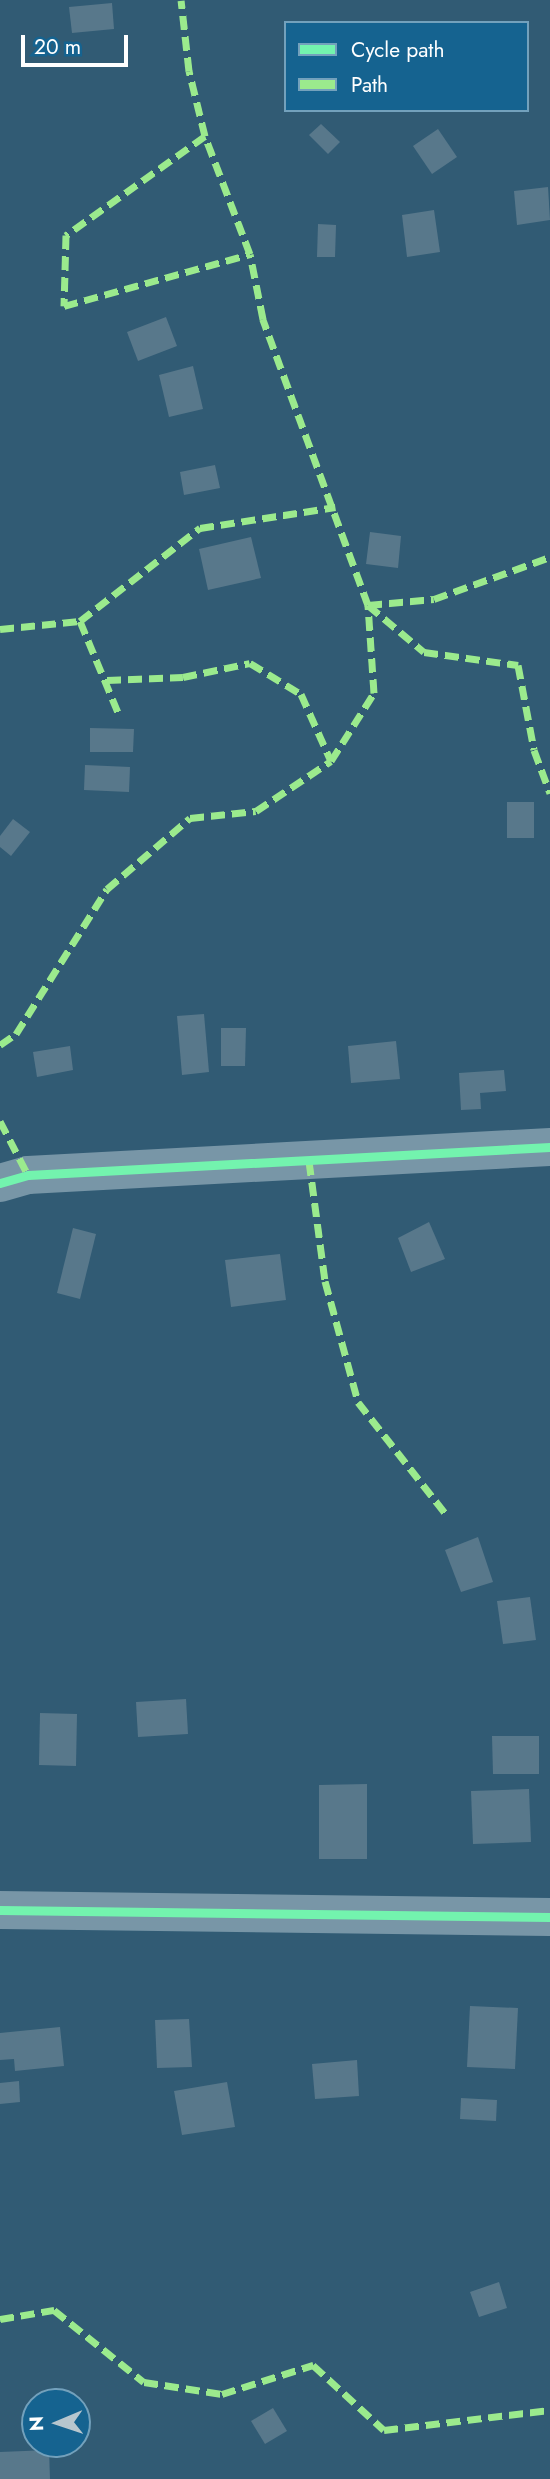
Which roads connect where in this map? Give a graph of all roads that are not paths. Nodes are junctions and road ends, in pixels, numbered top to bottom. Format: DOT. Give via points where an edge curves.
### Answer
graph roads {
  1 [pos="550,1147"];
  2 [pos="0,1183"];
  3 [pos="0,1910"];
  4 [pos="550,1917"];
  1 -- 2 [label="street" via="28,1175"];
  3 -- 4 [label="street"];
}
